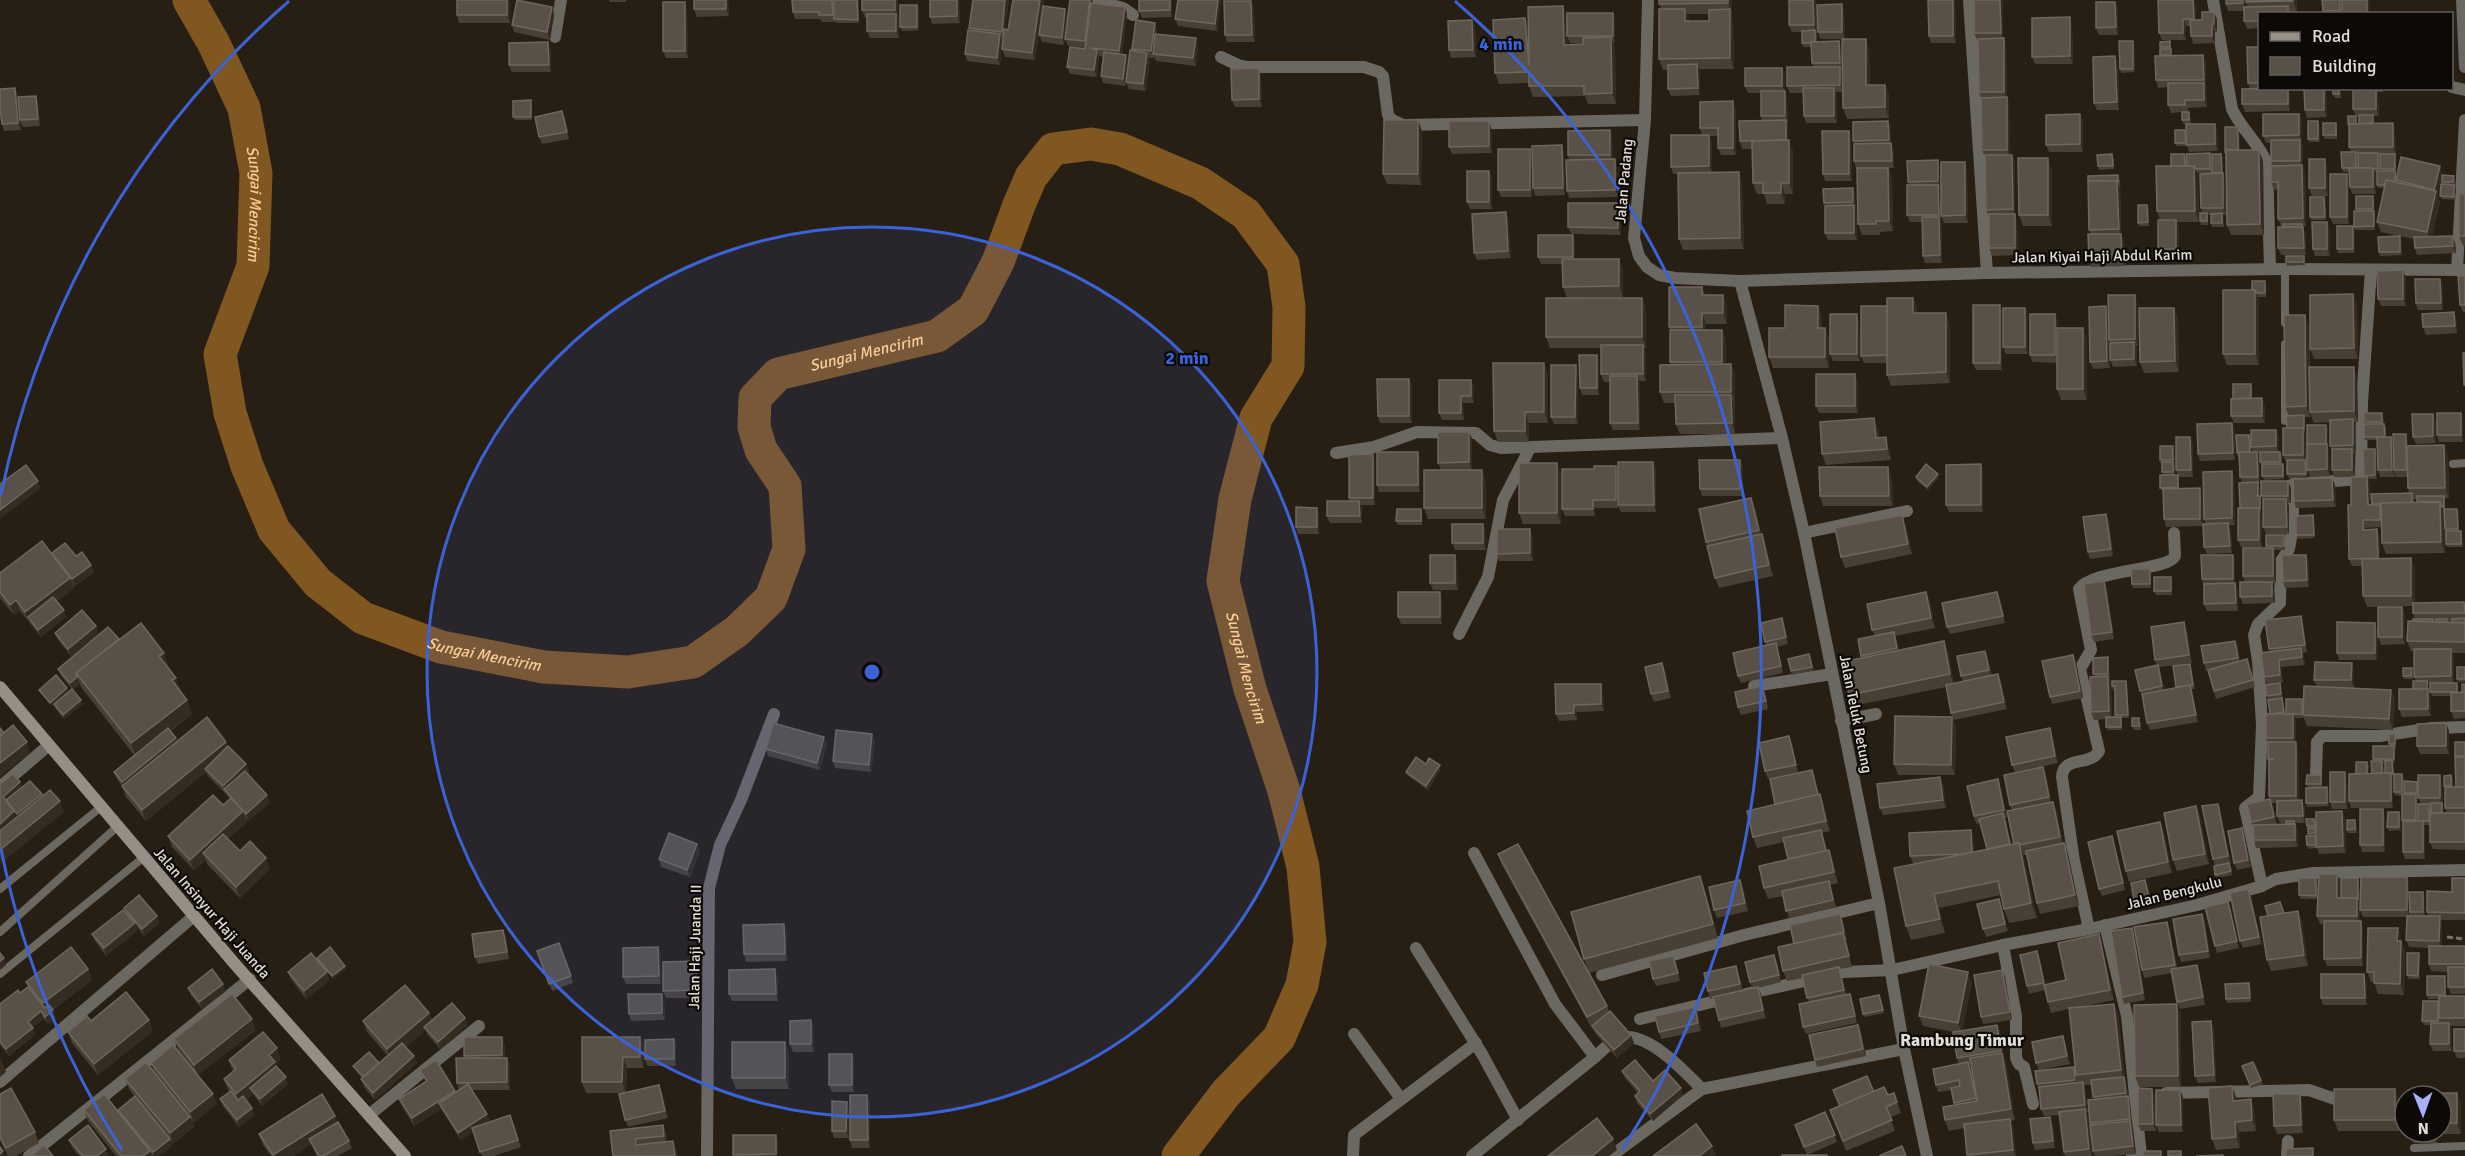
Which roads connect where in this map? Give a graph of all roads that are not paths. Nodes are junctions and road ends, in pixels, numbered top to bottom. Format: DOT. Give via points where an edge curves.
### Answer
graph roads {
  1 [pos="561,0"];
  2 [pos="1093,0"];
  3 [pos="1648,0"];
  4 [pos="1969,0"];
  5 [pos="2213,0"];
  6 [pos="2462,0"];
  7 [pos="1133,15"];
  8 [pos="555,37"];
  9 [pos="1221,57"];
  10 [pos="2465,67"];
  11 [pos="1645,120"];
  12 [pos="2465,120"];
  13 [pos="2270,269"];
  14 [pos="2284,269"];
  15 [pos="2371,270"];
  16 [pos="2461,270"];
  17 [pos="1987,273"];
  18 [pos="1740,281"];
  19 [pos="2285,327"];
  20 [pos="2285,339"];
  21 [pos="2285,421"];
  22 [pos="1782,438"];
  23 [pos="1530,448"];
  24 [pos="1336,453"];
  25 [pos="2465,463"];
  26 [pos="2453,464"];
  27 [pos="1908,512"];
  28 [pos="1803,533"];
  29 [pos="2174,533"];
  30 [pos="1459,634"];
  31 [pos="1832,674"];
  32 [pos="1754,686"];
  33 [pos="0,687"];
  34 [pos="774,714"];
  35 [pos="1876,714"];
  36 [pos="1841,721"];
  37 [pos="2465,728"];
  38 [pos="49,746"];
  39 [pos="2316,775"];
  40 [pos="0,787"];
  41 [pos="101,807"];
  42 [pos="118,826"];
  43 [pos="1474,853"];
  44 [pos="144,857"];
  45 [pos="2465,870"];
  46 [pos="2262,886"];
  47 [pos="0,890"];
  48 [pos="1880,903"];
  49 [pos="194,916"];
  50 [pos="2106,925"];
  51 [pos="2089,929"];
  52 [pos="0,932"];
  53 [pos="2003,945"];
  54 [pos="1416,948"];
  55 [pos="1892,970"];
  56 [pos="0,974"];
  57 [pos="1602,975"];
  58 [pos="250,980"];
  59 [pos="1640,1019"];
  60 [pos="479,1026"];
  61 [pos="1354,1034"];
  62 [pos="1476,1043"];
  63 [pos="1904,1049"];
  64 [pos="1595,1057"];
  65 [pos="0,1082"];
  66 [pos="1702,1089"];
  67 [pos="2144,1094"];
  68 [pos="2334,1099"];
  69 [pos="1401,1100"];
  70 [pos="2033,1104"];
  71 [pos="369,1115"];
  72 [pos="1518,1120"];
  73 [pos="2288,1141"];
  74 [pos="2465,1146"];
  75 [pos="2414,1148"];
  76 [pos="29,1156"];
  77 [pos="405,1156"];
  78 [pos="707,1156"];
  79 [pos="1353,1156"];
  80 [pos="1472,1156"];
  81 [pos="1611,1156"];
  82 [pos="1927,1156"];
  83 [pos="2132,1156"];
  84 [pos="2287,1156"];
  1 -- 8 [label="street"];
  2 -- 7 [label="street" via="1123,8"];
  3 -- 11 [label="street, Jalan Padang"];
  4 -- 17 [label="street"];
  5 -- 13 [label="street" via="2232,110 2267,164"];
  6 -- 10 [label="street"];
  9 -- 11 [label="street" via="1246,67 1372,69 1383,76 1388,115 1403,124"];
  11 -- 18 [label="street, Jalan Padang" via="1634,238 1639,256 1659,275"];
  12 -- 16 [label="street"];
  13 -- 14 [label="street, Jalan Kiyai Haji Abdul Karim"];
  13 -- 17 [label="street, Jalan Kiyai Haji Abdul Karim"];
  14 -- 15 [label="street, Jalan Kiyai Haji Abdul Karim"];
  14 -- 19 [label="lane"];
  15 -- 16 [label="street, Jalan Kiyai Haji Abdul Karim"];
  15 -- 46 [label="street" via="2361,479 2293,484 2293,527 2289,549 2281,561 2280,603 2255,629 2262,725 2259,797 2246,808"];
  17 -- 18 [label="street, Jalan Kiyai Haji Abdul Karim"];
  18 -- 22 [label="street, Jalan Teluk Betung"];
  20 -- 21 [label="lane"];
  22 -- 23 [label="street"];
  22 -- 28 [label="street, Jalan Teluk Betung"];
  23 -- 24 [label="street" via="1495,447 1476,433 1425,432 1363,450"];
  23 -- 30 [label="street" via="1503,500 1488,577"];
  25 -- 26 [label="lane"];
  27 -- 28 [label="street"];
  28 -- 31 [label="street, Jalan Teluk Betung"];
  29 -- 51 [label="street" via="2175,556 2170,562 2127,570 2079,589 2091,650 2081,664 2081,677 2099,752 2094,758 2067,766 2062,777"];
  31 -- 32 [label="street"];
  31 -- 36 [label="street, Jalan Teluk Betung"];
  33 -- 38 [label="street, Jalan Insinyur Haji Juanda"];
  34 -- 78 [label="street, Jalan Haji Juanda II" via="720,845 709,888"];
  35 -- 36 [label="street"];
  36 -- 48 [label="street, Jalan Teluk Betung"];
  37 -- 39 [label="street" via="2432,728 2380,736 2322,736 2317,742"];
  38 -- 40 [label="street"];
  38 -- 41 [label="street, Jalan Insinyur Haji Juanda"];
  41 -- 42 [label="street, Jalan Insinyur Haji Juanda"];
  41 -- 47 [label="lane"];
  42 -- 44 [label="street, Jalan Insinyur Haji Juanda"];
  42 -- 52 [label="lane"];
  43 -- 64 [label="street" via="1555,1004"];
  44 -- 49 [label="street, Jalan Insinyur Haji Juanda"];
  44 -- 56 [label="lane"];
  45 -- 46 [label="street, Jalan Bengkulu" via="2313,873 2276,879"];
  46 -- 50 [label="street, Jalan Bengkulu"];
  48 -- 55 [label="street, Jalan Teluk Betung"];
  48 -- 57 [label="street" via="1744,935"];
  49 -- 58 [label="street, Jalan Insinyur Haji Juanda"];
  49 -- 65 [label="street"];
  50 -- 51 [label="street, Jalan Bengkulu"];
  50 -- 67 [label="street"];
  51 -- 53 [label="street, Jalan Bengkulu"];
  53 -- 55 [label="street, Jalan Bengkulu"];
  53 -- 70 [label="street" via="2016,1016 2016,1058 2024,1067"];
  54 -- 62 [label="street"];
  55 -- 59 [label="street, Jalan Bengkulu" via="1844,972"];
  55 -- 63 [label="street, Jalan Teluk Betung"];
  58 -- 71 [label="street, Jalan Insinyur Haji Juanda"];
  58 -- 76 [label="street"];
  60 -- 71 [label="street"];
  61 -- 69 [label="street"];
  62 -- 69 [label="street"];
  62 -- 72 [label="street"];
  63 -- 66 [label="street"];
  63 -- 82 [label="street, Jalan Teluk Betung"];
  64 -- 66 [label="street" via="1624,1037 1636,1038 1650,1044"];
  64 -- 72 [label="street"];
  66 -- 81 [label="street"];
  67 -- 68 [label="street" via="2309,1090"];
  67 -- 83 [label="street" via="2141,1156"];
  69 -- 79 [label="street" via="1354,1135"];
  71 -- 77 [label="street, Jalan Insinyur Haji Juanda"];
  72 -- 80 [label="street"];
  73 -- 84 [label="street"];
  74 -- 75 [label="lane"];
}
